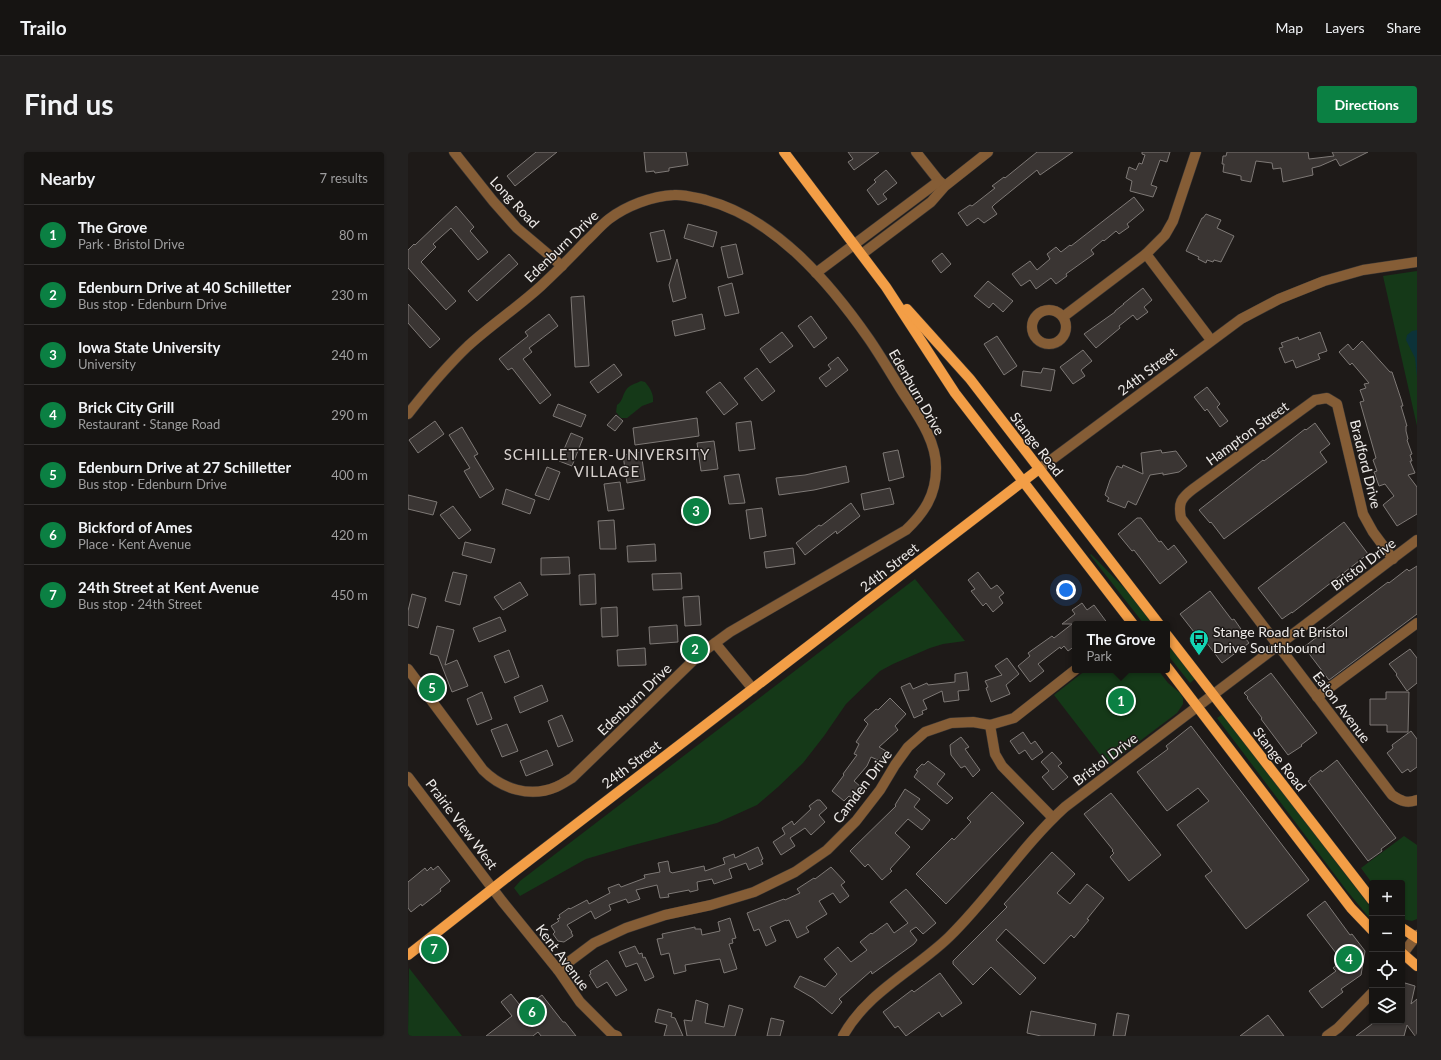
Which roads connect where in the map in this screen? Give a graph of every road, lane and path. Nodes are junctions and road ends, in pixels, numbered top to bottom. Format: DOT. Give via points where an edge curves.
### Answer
graph roads {
  1 [pos="454,152"];
  2 [pos="784,152"];
  3 [pos="916,152"];
  4 [pos="988,152"];
  5 [pos="1196,152"];
  6 [pos="942,184"];
  7 [pos="853,244"];
  8 [pos="862,254"];
  9 [pos="1146,254"];
  10 [pos="1417,262"];
  11 [pos="562,266"];
  12 [pos="816,273"];
  13 [pos="886,287"];
  14 [pos="1063,317"];
  15 [pos="1211,340"];
  16 [pos="1327,398"];
  17 [pos="408,414"];
  18 [pos="1039,469"];
  19 [pos="1023,481"];
  20 [pos="1185,495"];
  21 [pos="1417,540"];
  22 [pos="1393,559"];
  23 [pos="1131,621"];
  24 [pos="1157,621"];
  25 [pos="1417,623"];
  26 [pos="1170,639"];
  27 [pos="715,642"];
  28 [pos="1278,646"];
  29 [pos="408,669"];
  30 [pos="1170,671"];
  31 [pos="1072,672"];
  32 [pos="753,689"];
  33 [pos="1212,694"];
  34 [pos="1318,698"];
  35 [pos="1198,706"];
  36 [pos="990,724"];
  37 [pos="408,777"];
  38 [pos="1417,800"];
  39 [pos="1053,818"];
  40 [pos="493,889"];
  41 [pos="1369,896"];
  42 [pos="1369,927"];
  43 [pos="1405,930"];
  44 [pos="1417,936"];
  45 [pos="1404,952"];
  46 [pos="408,955"];
  47 [pos="1405,956"];
  48 [pos="1417,966"];
  49 [pos="558,970"];
  50 [pos="1369,995"];
  51 [pos="617,1036"];
  52 [pos="843,1036"];
  53 [pos="1327,1036"];
  1 -- 11 [label="street, Long Road" via="517,228"];
  2 -- 7 [label="main road, Stange Road"];
  3 -- 6 [label="street"];
  4 -- 6 [label="street"];
  5 -- 9 [label="street" via="1173,221 1165,235"];
  6 -- 7 [label="street"];
  6 -- 8 [label="street" via="931,202"];
  7 -- 8 [label="main road, Stange Road"];
  7 -- 12 [label="street"];
  8 -- 13 [label="main road, Stange Road"];
  9 -- 14 [label="street"];
  9 -- 15 [label="street"];
  10 -- 15 [label="street, 24th Street" via="1363,270 1278,298"];
  11 -- 12 [label="street, Edenburn Drive" via="609,219 634,205 674,195 718,203 743,214 768,230"];
  11 -- 17 [label="street, Edenburn Drive" via="468,347"];
  12 -- 27 [label="street, Edenburn Drive" via="870,340 928,434 936,468 935,484 931,498 920,517 906,530"];
  13 -- 18 [label="main road, Stange Road" via="970,380"];
  13 -- 19 [label="main road, Stange Road" via="955,393"];
  15 -- 18 [label="street, 24th Street"];
  16 -- 20 [label="street, Hampton Street" via="1315,400"];
  16 -- 22 [label="street, Bradford Drive" via="1337,404 1363,514"];
  18 -- 19 [label="main road, 24th Street"];
  18 -- 24 [label="main road, Stange Road"];
  19 -- 23 [label="main road, Stange Road"];
  19 -- 32 [label="main road, 24th Street"];
  20 -- 28 [label="street, Eaton Avenue" via="1179,507 1181,518"];
  21 -- 22 [label="street, Bristol Drive"];
  22 -- 28 [label="street, Bristol Drive"];
  25 -- 34 [label="street"];
  26 -- 33 [label="main road, Stange Road"];
  27 -- 29 [label="street, Edenburn Drive" via="572,778 555,788 536,792 518,790 493,780"];
  27 -- 32 [label="street"];
  28 -- 33 [label="street, Bristol Drive"];
  28 -- 34 [label="street, Eaton Avenue"];
  30 -- 35 [label="main road"];
  31 -- 36 [label="street, Camden Drive" via="1014,718"];
  32 -- 40 [label="main road, 24th Street"];
  33 -- 35 [label="street, Bristol Drive"];
  33 -- 41 [label="main road, Stange Road"];
  34 -- 38 [label="street, Eaton Avenue" via="1392,796 1401,802"];
  35 -- 39 [label="street, Bristol Drive"];
  35 -- 42 [label="main road" via="1351,908"];
  36 -- 39 [label="street" via="995,754 1002,766"];
  36 -- 49 [label="street, Camden Drive" via="951,723 926,732 908,747 856,822 827,850 795,872 754,892 626,928 594,943"];
  37 -- 40 [label="street, Prairie View West"];
  39 -- 52 [label="street, Bristol Drive" via="950,936 931,954 871,1000"];
  40 -- 46 [label="main road, 24th Street"];
  40 -- 49 [label="street, Kent Avenue"];
  43 -- 44 [label="main road"];
  44 -- 45 [label="street"];
  47 -- 48 [label="main road"];
  49 -- 51 [label="street, Kent Avenue" via="580,1002"];
  50 -- 53 [label="street"];
}
